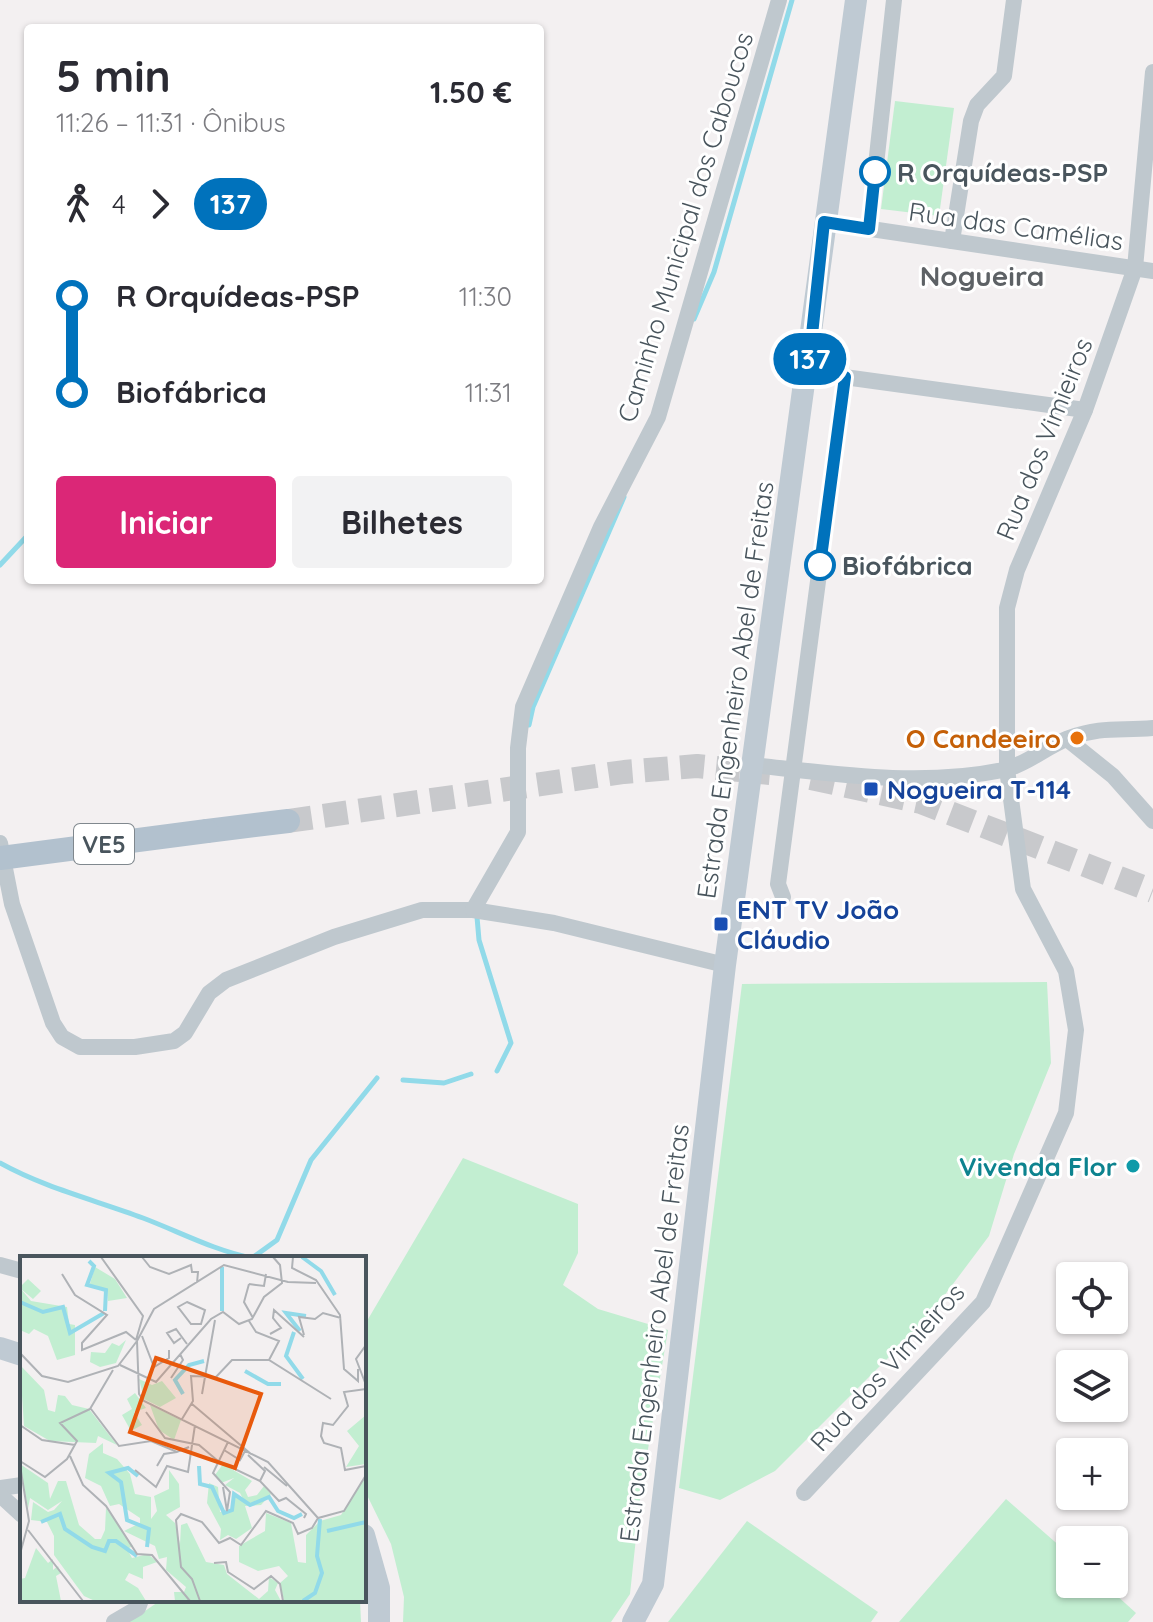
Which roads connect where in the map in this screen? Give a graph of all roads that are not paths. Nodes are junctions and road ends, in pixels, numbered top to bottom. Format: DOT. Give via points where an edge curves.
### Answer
graph roads {
  1 [pos="779,0"];
  2 [pos="856,0"];
  3 [pos="894,0"];
  4 [pos="1014,0"];
  5 [pos="1153,72"];
  6 [pos="824,222"];
  7 [pos="869,229"];
  8 [pos="952,241"];
  9 [pos="1135,268"];
  10 [pos="1153,271"];
  11 [pos="808,372"];
  12 [pos="845,377"];
  13 [pos="1085,410"];
  14 [pos="1153,728"];
  15 [pos="1067,739"];
  16 [pos="753,765"];
  17 [pos="1007,769"];
  18 [pos="794,770"];
  19 [pos="288,821"];
  20 [pos="1153,821"];
  21 [pos="0,843"];
  22 [pos="0,858"];
  23 [pos="783,897"];
  24 [pos="473,910"];
  25 [pos="725,965"];
  26 [pos="0,1265"];
  27 [pos="20,1270"];
  28 [pos="0,1348"];
  29 [pos="20,1354"];
  30 [pos="20,1485"];
  31 [pos="0,1488"];
  32 [pos="804,1493"];
  33 [pos="0,1495"];
  34 [pos="20,1513"];
  35 [pos="366,1542"];
  36 [pos="140,1602"];
  37 [pos="114,1622"];
  38 [pos="379,1622"];
  39 [pos="633,1622"];
  1 -- 24 [label="street, Caminho Municipal dos Caboucos" via="658,417 601,527 523,707 518,832"];
  2 -- 6 [label="main road, Estrada Engenheiro Abel de Freitas"];
  3 -- 7 [label="street"];
  4 -- 8 [label="street" via="1004,76 977,105 971,121"];
  5 -- 9 [label="street, Rua dos Vimieiros"];
  6 -- 7 [label="street, Rua das Camélias"];
  6 -- 11 [label="main road, Estrada Engenheiro Abel de Freitas"];
  7 -- 8 [label="street, Rua das Camélias"];
  8 -- 9 [label="street, Rua das Camélias"];
  9 -- 10 [label="street, Rua das Camélias"];
  9 -- 13 [label="street, Rua dos Vimieiros"];
  11 -- 12 [label="street"];
  11 -- 16 [label="main road, Estrada Engenheiro Abel de Freitas"];
  12 -- 13 [label="street"];
  12 -- 18 [label="street"];
  13 -- 17 [label="street, Rua dos Vimieiros" via="1017,570 1007,608"];
  14 -- 15 [label="street" via="1104,728"];
  15 -- 17 [label="street"];
  15 -- 20 [label="street" via="1113,776"];
  16 -- 18 [label="street"];
  16 -- 25 [label="main road, Estrada Engenheiro Abel de Freitas"];
  17 -- 18 [label="street" via="901,779"];
  17 -- 32 [label="street, Rua dos Vimieiros" via="1023,889 1066,971 1076,1030 1066,1113 983,1302"];
  18 -- 23 [label="street" via="778,884"];
  19 -- 22 [label="main road, VE5, bridge"];
  21 -- 24 [label="street" via="12,904 53,1023 62,1037 80,1047 174,1041 198,1015 209,993 271,960 422,910"];
  24 -- 25 [label="street" via="554,923"];
  25 -- 39 [label="main road, Estrada Engenheiro Abel de Freitas" via="653,1584"];
  26 -- 27 [label="street"];
  28 -- 29 [label="main road"];
  30 -- 31 [label="street"];
  33 -- 34 [label="street"];
  35 -- 38 [label="main road" via="379,1588"];
  36 -- 37 [label="street"];
}
